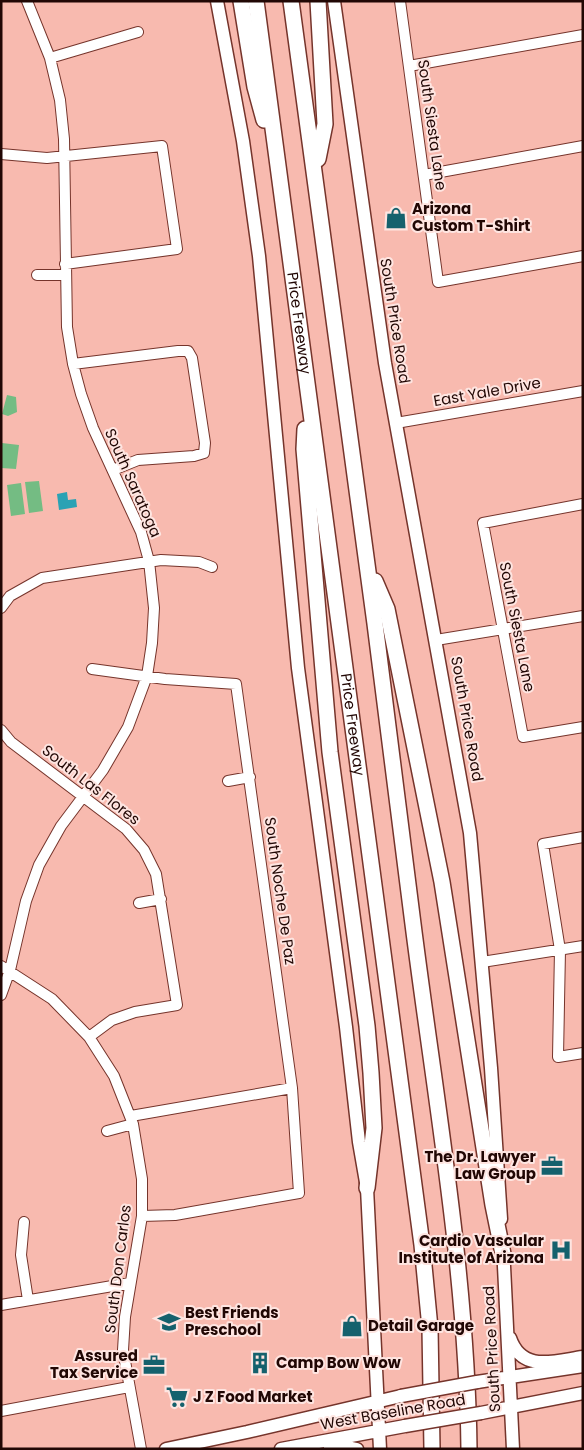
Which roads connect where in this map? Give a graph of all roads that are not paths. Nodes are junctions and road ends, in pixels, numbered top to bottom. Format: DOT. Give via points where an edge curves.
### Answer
graph roads {
  1 [pos="27,1"];
  2 [pos="217,1"];
  3 [pos="241,1"];
  4 [pos="256,1"];
  5 [pos="291,1"];
  6 [pos="318,1"];
  7 [pos="334,1"];
  8 [pos="400,1"];
  9 [pos="138,32"];
  10 [pos="583,35"];
  11 [pos="50,58"];
  12 [pos="409,66"];
  13 [pos="583,146"];
  14 [pos="1,154"];
  15 [pos="65,157"];
  16 [pos="316,173"];
  17 [pos="424,175"];
  18 [pos="280,182"];
  19 [pos="583,256"];
  20 [pos="65,264"];
  21 [pos="37,275"];
  22 [pos="65,276"];
  23 [pos="73,364"];
  24 [pos="583,391"];
  25 [pos="308,392"];
  26 [pos="396,423"];
  27 [pos="113,470"];
  28 [pos="583,504"];
  29 [pos="150,561"];
  30 [pos="369,566"];
  31 [pos="212,567"];
  32 [pos="1,608"];
  33 [pos="583,616"];
  34 [pos="502,631"];
  35 [pos="436,640"];
  36 [pos="92,669"];
  37 [pos="147,676"];
  38 [pos="583,727"];
  39 [pos="1,730"];
  40 [pos="250,777"];
  41 [pos="228,781"];
  42 [pos="83,795"];
  43 [pos="583,836"];
  44 [pos="162,899"];
  45 [pos="139,903"];
  46 [pos="583,946"];
  47 [pos="560,950"];
  48 [pos="482,962"];
  49 [pos="6,968"];
  50 [pos="1,995"];
  51 [pos="89,1037"];
  52 [pos="583,1053"];
  53 [pos="292,1088"];
  54 [pos="132,1120"];
  55 [pos="107,1131"];
  56 [pos="367,1188"];
  57 [pos="142,1216"];
  58 [pos="24,1222"];
  59 [pos="503,1254"];
  60 [pos="130,1283"];
  61 [pos="28,1300"];
  62 [pos="1,1305"];
  63 [pos="507,1327"];
  64 [pos="583,1357"];
  65 [pos="583,1366"];
  66 [pos="510,1377"];
  67 [pos="129,1387"];
  68 [pos="583,1393"];
  69 [pos="378,1401"];
  70 [pos="511,1407"];
  71 [pos="1,1411"];
  72 [pos="380,1431"];
  73 [pos="288,1448"];
  74 [pos="141,1449"];
  75 [pos="166,1449"];
  76 [pos="326,1449"];
  77 [pos="357,1449"];
  78 [pos="380,1449"];
  79 [pos="432,1449"];
  80 [pos="468,1449"];
  81 [pos="513,1449"];
  1 -- 11 [label="street, South Saratoga"];
  2 -- 56 [label="main road" via="243,141 259,256 298,668"];
  3 -- 18 [label="highway" via="255,88"];
  4 -- 18 [label="highway, Price Freeway"];
  5 -- 16 [label="highway"];
  6 -- 16 [label="highway" via="324,124"];
  7 -- 26 [label="main road, South Price Road" via="372,282"];
  8 -- 12 [label="street, South Siesta Lane"];
  9 -- 11 [label="street"];
  10 -- 12 [label="street"];
  11 -- 15 [label="street, South Saratoga" via="60,100"];
  12 -- 17 [label="street, South Siesta Lane"];
  13 -- 17 [label="street"];
  14 -- 15 [label="street"];
  15 -- 20 [label="street, South Saratoga"];
  15 -- 20 [label="street" via="162,146 177,249"];
  16 -- 30 [label="highway"];
  17 -- 19 [label="street, South Siesta Lane" via="438,282"];
  18 -- 25 [label="highway, Price Freeway"];
  20 -- 22 [label="street, South Saratoga"];
  21 -- 22 [label="street"];
  22 -- 23 [label="street, South Saratoga" via="67,327"];
  23 -- 27 [label="street, South Saratoga" via="93,428"];
  23 -- 27 [label="street" via="188,351 192,358 204,452 194,456 138,460"];
  24 -- 26 [label="street, East Yale Drive"];
  25 -- 56 [label="highway" via="304,449 329,743 371,1073 374,1128"];
  25 -- 79 [label="highway, Price Freeway" via="422,1245 430,1328"];
  26 -- 35 [label="main road, South Price Road"];
  27 -- 29 [label="street, South Saratoga" via="141,532"];
  28 -- 34 [label="street, South Siesta Lane" via="482,523"];
  29 -- 31 [label="street" via="186,561"];
  29 -- 32 [label="street" via="42,578 10,596"];
  29 -- 37 [label="street, South Saratoga" via="154,608"];
  30 -- 59 [label="highway" via="387,609 442,882 492,1205"];
  30 -- 80 [label="highway" via="455,1245 466,1365"];
  33 -- 34 [label="street"];
  34 -- 35 [label="street"];
  34 -- 38 [label="street, South Siesta Lane" via="523,737"];
  35 -- 48 [label="main road, South Price Road" via="465,800"];
  36 -- 37 [label="street"];
  37 -- 40 [label="street, South Noche De Paz" via="236,684"];
  37 -- 42 [label="street, South Saratoga" via="128,727 103,770"];
  39 -- 42 [label="street, South Las Flores" via="11,742"];
  40 -- 41 [label="street"];
  40 -- 53 [label="street, South Noche De Paz"];
  42 -- 44 [label="street, South Las Flores" via="126,829 144,850 156,874"];
  42 -- 49 [label="street, South Saratoga" via="39,865"];
  43 -- 47 [label="street" via="543,844"];
  44 -- 45 [label="street"];
  44 -- 51 [label="street, South Las Flores" via="177,1005 135,1012 112,1020"];
  46 -- 47 [label="street"];
  47 -- 48 [label="street"];
  47 -- 52 [label="street" via="558,1057"];
  48 -- 59 [label="main road, South Price Road"];
  49 -- 50 [label="street, South Saratoga"];
  49 -- 51 [label="street, South Don Carlos" via="52,999"];
  51 -- 54 [label="street, South Don Carlos" via="114,1076"];
  53 -- 54 [label="street"];
  53 -- 57 [label="street, South Noche De Paz" via="299,1193 175,1215"];
  54 -- 55 [label="street"];
  54 -- 57 [label="street, South Don Carlos" via="142,1179"];
  56 -- 69 [label="main road"];
  57 -- 60 [label="street, South Don Carlos"];
  58 -- 61 [label="street" via="21,1255"];
  59 -- 63 [label="main road, South Price Road"];
  60 -- 61 [label="street"];
  60 -- 67 [label="street, South Don Carlos" via="123,1346"];
  61 -- 62 [label="street"];
  63 -- 64 [label="main road" via="515,1350 529,1361 550,1362"];
  63 -- 66 [label="main road, South Price Road"];
  65 -- 66 [label="main road, West Baseline Road"];
  66 -- 69 [label="main road, West Baseline Road, bridge"];
  66 -- 70 [label="main road, South Price Road"];
  67 -- 71 [label="street"];
  67 -- 74 [label="street, South Don Carlos"];
  68 -- 70 [label="main road, West Baseline Road"];
  69 -- 72 [label="main road"];
  69 -- 75 [label="main road, West Baseline Road"];
  70 -- 72 [label="main road, West Baseline Road, bridge"];
  70 -- 81 [label="main road, South Price Road"];
  72 -- 73 [label="main road, West Baseline Road"];
  72 -- 78 [label="main road"];
  76 -- 77 [label="main road" via="343,1446"];
}
